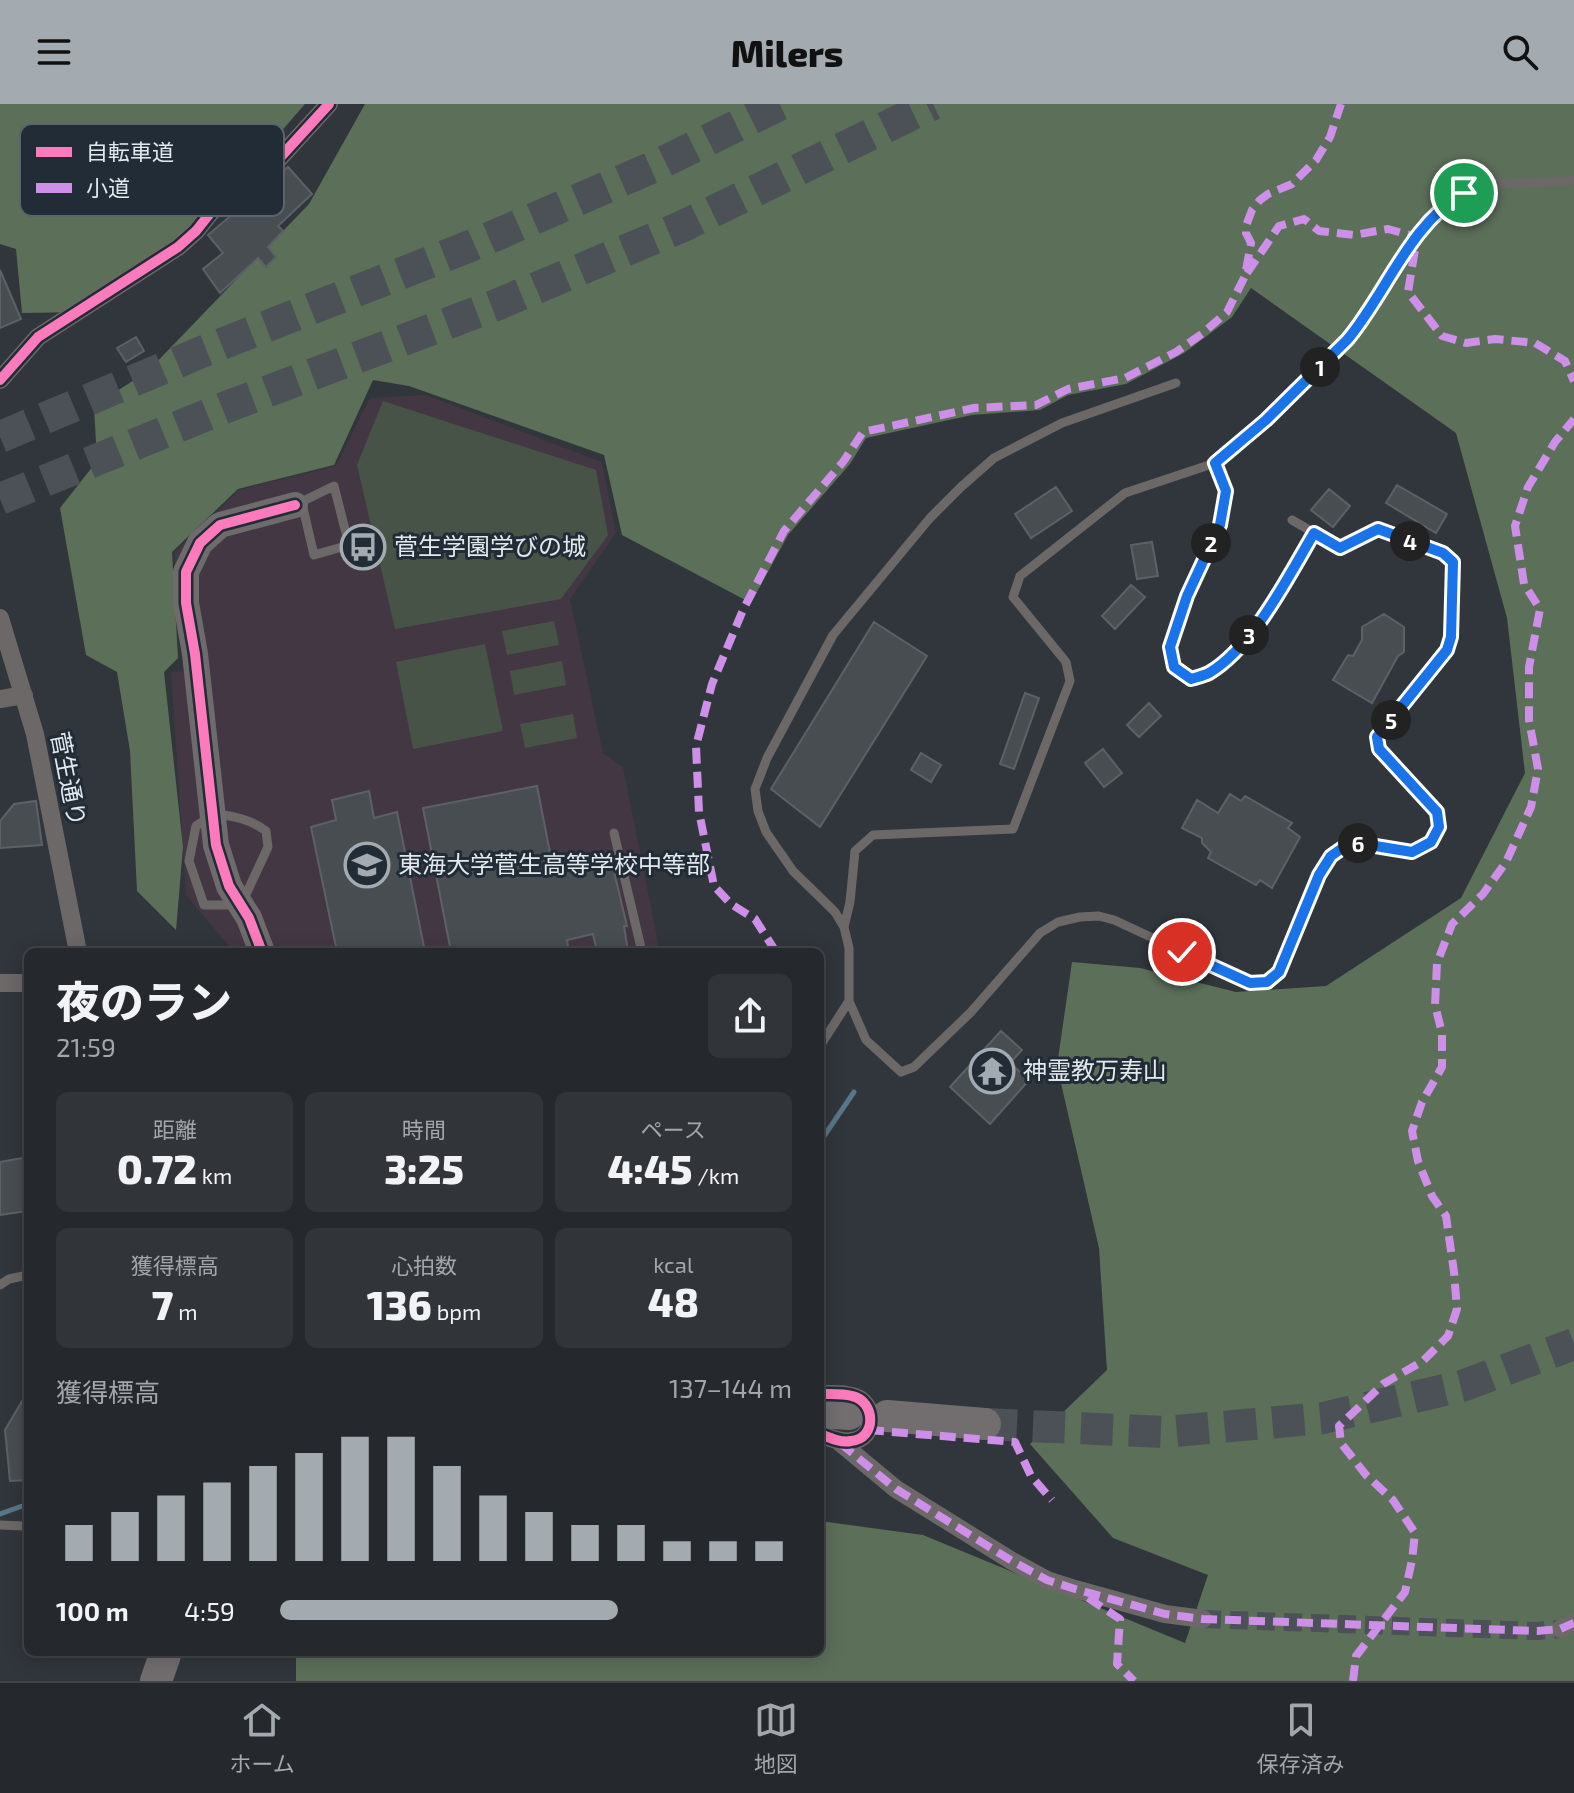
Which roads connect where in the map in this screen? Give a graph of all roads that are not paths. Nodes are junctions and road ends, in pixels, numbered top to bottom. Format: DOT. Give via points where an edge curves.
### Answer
graph roads {
  1 [pos="329,104"];
  2 [pos="284,153"];
  3 [pos="1574,180"];
  4 [pos="208,216"];
  5 [pos="0,380"];
  6 [pos="1176,383"];
  7 [pos="295,505"];
  8 [pos="1292,520"];
  9 [pos="0,618"];
  10 [pos="24,695"];
  11 [pos="0,699"];
  12 [pos="214,814"];
  13 [pos="614,833"];
  14 [pos="241,905"];
  15 [pos="844,927"];
  16 [pos="77,948"];
  17 [pos="261,948"];
  18 [pos="641,948"];
  19 [pos="0,983"];
  20 [pos="24,983"];
  21 [pos="849,1001"];
  22 [pos="824,1040"];
  23 [pos="24,1276"];
  24 [pos="0,1285"];
  25 [pos="824,1394"];
  26 [pos="887,1416"];
  27 [pos="985,1424"];
  28 [pos="831,1425"];
  29 [pos="0,1525"];
  30 [pos="24,1528"];
  31 [pos="1203,1619"];
  32 [pos="165,1656"];
  33 [pos="156,1681"];
  1 -- 2 [label="street"];
  3 -- 15 [label="lane" via="1494,185 1464,193 1447,205 1417,237 1359,326 1266,420 1215,463 1125,493 1020,576 1013,597 1066,662 1070,681 1013,829 873,835 855,851"];
  4 -- 5 [label="street" via="178,247 38,337"];
  6 -- 15 [label="lane" via="1062,423 994,458 930,518 833,635 755,789 766,832"];
  7 -- 7 [label="lane" via="334,486 349,545 314,555 303,508"];
  7 -- 12 [label="street" via="220,525 200,543 186,572"];
  8 -- 21 [label="lane" via="1340,548 1378,529 1443,553 1453,562 1447,650 1377,737 1379,749 1437,812 1439,827 1431,842 1412,852 1351,842 1331,856 1279,972 1267,982 1250,983 1099,916 1058,922 1040,933 971,1012 914,1067 901,1072 866,1040"];
  9 -- 10 [label="street, 菅生通り"];
  10 -- 11 [label="street"];
  10 -- 16 [label="street, 菅生通り"];
  12 -- 14 [label="street" via="223,871"];
  12 -- 14 [label="lane" via="238,816 266,831 268,847"];
  13 -- 18 [label="lane"];
  14 -- 17 [label="street"];
  15 -- 21 [label="lane"];
  19 -- 20 [label="street"];
  21 -- 22 [label="lane"];
  23 -- 24 [label="lane"];
  25 -- 28 [label="street" via="853,1396 869,1408 868,1430 853,1442"];
  26 -- 27 [label="highway"];
  28 -- 31 [label="street" via="896,1489 1047,1580 1165,1614"];
  29 -- 30 [label="lane"];
  32 -- 33 [label="highway"];
}
